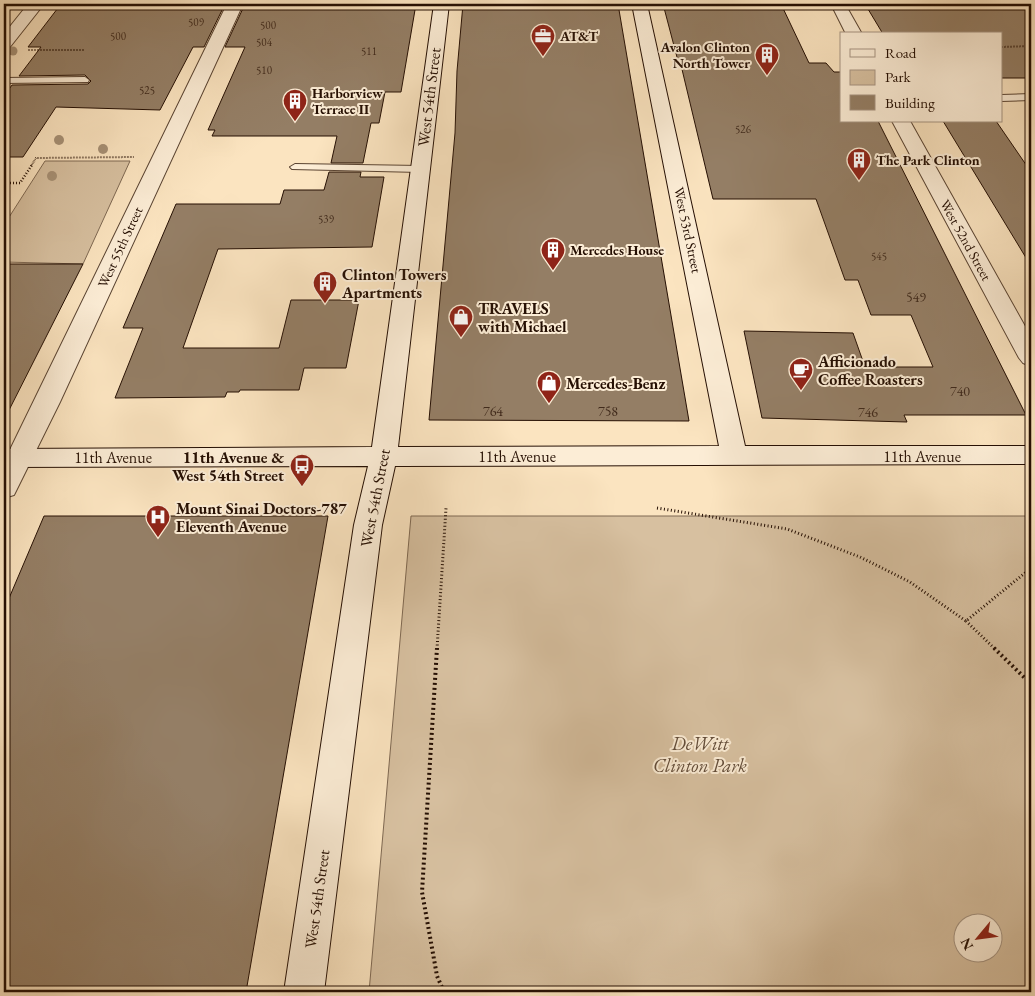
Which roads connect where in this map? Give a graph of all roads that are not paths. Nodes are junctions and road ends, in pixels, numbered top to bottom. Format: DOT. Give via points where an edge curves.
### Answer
graph roads {
  1 [pos="36,4"];
  2 [pos="235,4"];
  3 [pos="441,4"];
  4 [pos="640,4"];
  5 [pos="838,4"];
  6 [pos="853,32"];
  7 [pos="4,44"];
  8 [pos="85,80"];
  9 [pos="4,81"];
  10 [pos="1031,97"];
  11 [pos="1002,98"];
  12 [pos="902,122"];
  13 [pos="295,166"];
  14 [pos="420,169"];
  15 [pos="1031,358"];
  16 [pos="1031,455"];
  17 [pos="384,456"];
  18 [pos="734,456"];
  19 [pos="11,457"];
  20 [pos="4,488"];
  21 [pos="304,992"];
  1 -- 7 [label="main road"];
  2 -- 19 [label="main road, West 55th Street" via="47,402"];
  3 -- 14 [label="main road, West 54th Street"];
  4 -- 18 [label="main road, West 53rd Street"];
  5 -- 6 [label="main road"];
  8 -- 9 [label="lane"];
  10 -- 11 [label="lane"];
  12 -- 15 [label="main road, West 52nd Street"];
  13 -- 14 [label="lane"];
  14 -- 17 [label="main road, West 54th Street"];
  16 -- 18 [label="main road, 11th Avenue"];
  17 -- 18 [label="main road, 11th Avenue"];
  17 -- 19 [label="main road, 11th Avenue"];
  17 -- 21 [label="main road, West 54th Street" via="368,525"];
  19 -- 20 [label="main road, West 55th Street"];
}
